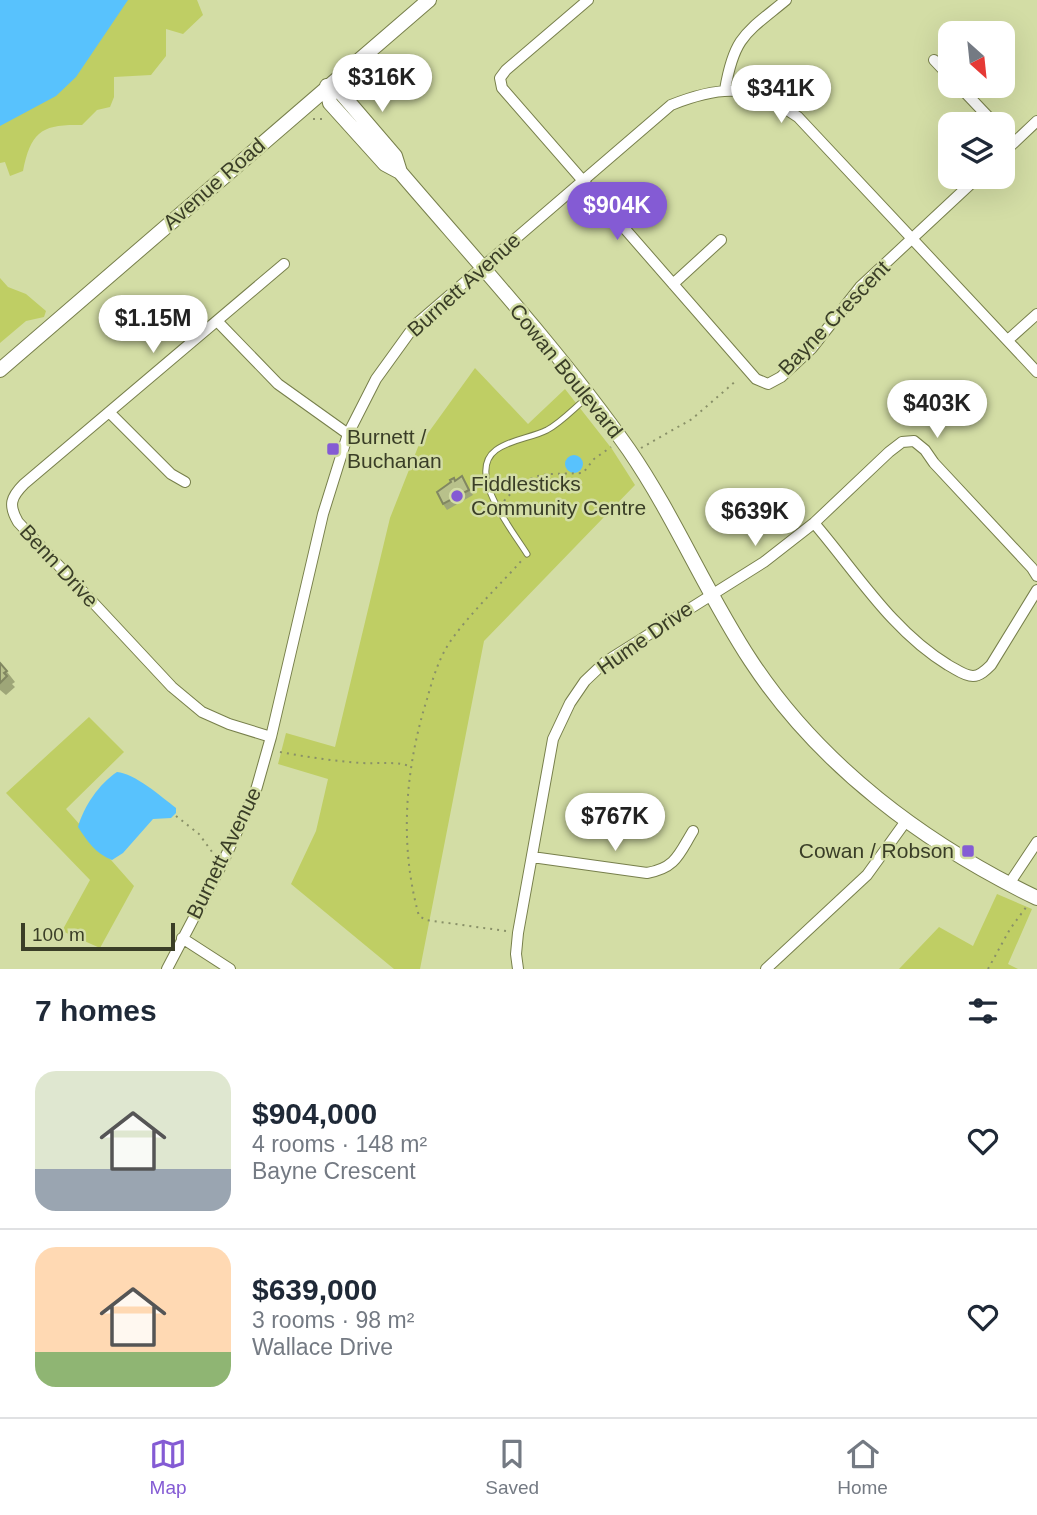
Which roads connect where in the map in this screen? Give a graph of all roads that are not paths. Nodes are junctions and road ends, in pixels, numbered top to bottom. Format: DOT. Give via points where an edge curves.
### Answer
graph roads {
  1 [pos="588,0"];
  2 [pos="786,0"];
  3 [pos="419,3"];
  4 [pos="934,60"];
  5 [pos="938,64"];
  6 [pos="327,86"];
  7 [pos="725,90"];
  8 [pos="970,98"];
  9 [pos="984,112"];
  10 [pos="1037,121"];
  11 [pos="1015,141"];
  12 [pos="584,180"];
  13 [pos="965,189"];
  14 [pos="913,238"];
  15 [pos="721,240"];
  16 [pos="284,264"];
  17 [pos="481,267"];
  18 [pos="673,284"];
  19 [pos="1037,314"];
  20 [pos="217,321"];
  21 [pos="1008,340"];
  22 [pos="0,370"];
  23 [pos="1037,372"];
  24 [pos="590,394"];
  25 [pos="109,412"];
  26 [pos="348,434"];
  27 [pos="185,482"];
  28 [pos="814,523"];
  29 [pos="527,554"];
  30 [pos="1037,576"];
  31 [pos="1037,590"];
  32 [pos="710,594"];
  33 [pos="271,737"];
  34 [pos="906,821"];
  35 [pos="693,831"];
  36 [pos="1037,842"];
  37 [pos="532,857"];
  38 [pos="1009,884"];
  39 [pos="1035,897"];
  40 [pos="182,938"];
  41 [pos="167,969"];
  42 [pos="230,969"];
  43 [pos="518,969"];
  44 [pos="766,969"];
  1 -- 12 [label="street, Bayne Crescent" via="500,78 502,88"];
  2 -- 7 [label="street" via="743,36"];
  3 -- 6 [label="street, Avenue Road"];
  4 -- 5 [label="street"];
  6 -- 17 [label="street, Cowan Boulevard" via="330,103 385,164 400,172"];
  6 -- 22 [label="street, Avenue Road"];
  7 -- 12 [label="street, Burnett Avenue" via="671,105"];
  7 -- 14 [label="street, Burnett Avenue" via="774,101 798,117"];
  8 -- 9 [label="street"];
  10 -- 11 [label="street"];
  12 -- 17 [label="street, Burnett Avenue"];
  12 -- 18 [label="street, Bayne Crescent"];
  13 -- 14 [label="street, Bayne Crescent"];
  14 -- 18 [label="street, Bayne Crescent" via="860,287 812,348 768,384 751,374"];
  14 -- 21 [label="street, Burnett Avenue"];
  15 -- 18 [label="street"];
  16 -- 20 [label="street, Benn Drive"];
  17 -- 24 [label="street, Cowan Boulevard"];
  17 -- 26 [label="street, Burnett Avenue" via="408,334 376,379"];
  19 -- 21 [label="street"];
  20 -- 25 [label="street, Benn Drive"];
  20 -- 26 [label="street" via="278,384"];
  21 -- 23 [label="street, Burnett Avenue"];
  24 -- 29 [label="lane" via="550,428 496,450 486,462 490,493"];
  24 -- 32 [label="street, Cowan Boulevard" via="660,499"];
  25 -- 27 [label="street" via="171,474"];
  25 -- 33 [label="street, Benn Drive" via="12,496 13,514 172,687 202,712"];
  26 -- 33 [label="street, Burnett Avenue" via="323,514"];
  28 -- 30 [label="street, Hume Drive" via="889,452 902,442 914,441"];
  28 -- 31 [label="street" via="904,632 963,674 974,676 991,665"];
  28 -- 32 [label="street, Hume Drive" via="764,562"];
  32 -- 34 [label="street, Cowan Boulevard" via="751,662 803,727 864,788"];
  32 -- 37 [label="street, Hume Drive" via="605,662 570,703 553,739"];
  33 -- 40 [label="street, Burnett Avenue" via="256,790"];
  34 -- 38 [label="street, Cowan Boulevard"];
  34 -- 44 [label="street" via="867,875"];
  35 -- 37 [label="street" via="674,862 647,873"];
  36 -- 38 [label="street"];
  37 -- 43 [label="street, Hume Drive" via="518,933"];
  38 -- 39 [label="street, Cowan Boulevard"];
  40 -- 41 [label="street, Burnett Avenue"];
  40 -- 42 [label="street"];
}
